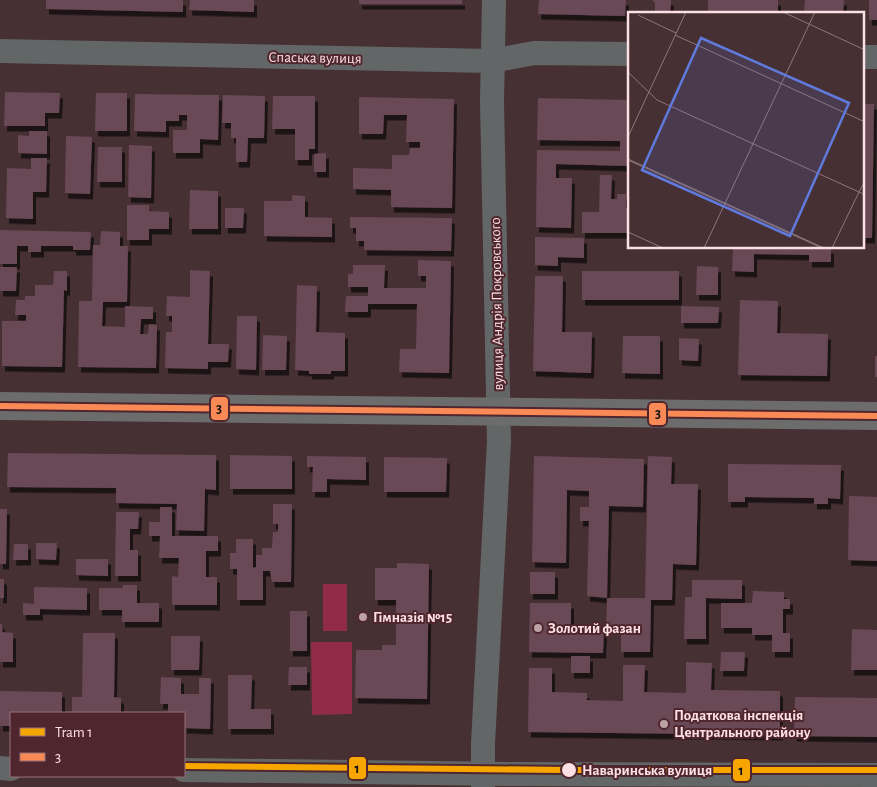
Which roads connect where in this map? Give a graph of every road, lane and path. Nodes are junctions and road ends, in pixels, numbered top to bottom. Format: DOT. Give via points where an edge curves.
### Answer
graph roads {
  1 [pos="494,0"];
  2 [pos="0,51"];
  3 [pos="628,54"];
  4 [pos="864,57"];
  5 [pos="877,57"];
  6 [pos="492,61"];
  7 [pos="0,406"];
  8 [pos="499,411"];
  9 [pos="877,416"];
  10 [pos="185,770"];
  11 [pos="877,774"];
  12 [pos="483,780"];
  1 -- 6 [label="street, вулиця Андрія Покровського"];
  2 -- 6 [label="street, Спаська вулиця"];
  3 -- 6 [label="street, Спаська вулиця" via="534,54"];
  4 -- 5 [label="street"];
  6 -- 8 [label="street, вулиця Андрія Покровського"];
  7 -- 8 [label="highway"];
  8 -- 9 [label="highway"];
  8 -- 12 [label="street, вулиця Андрія Покровського"];
  10 -- 12 [label="street"];
  11 -- 12 [label="street"];
}
